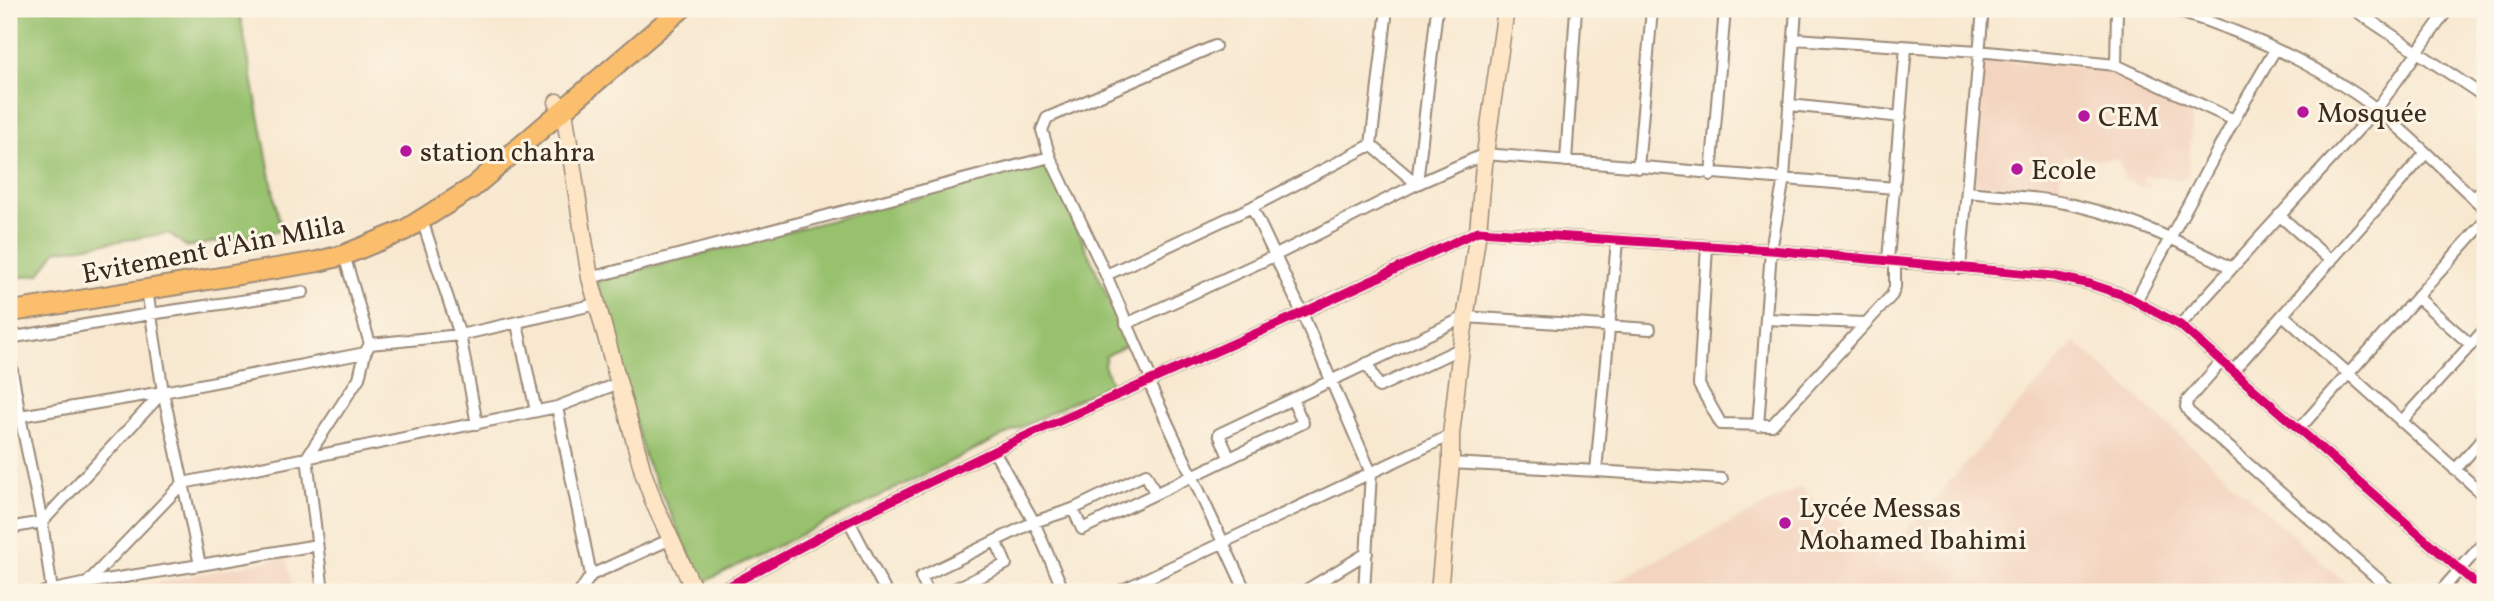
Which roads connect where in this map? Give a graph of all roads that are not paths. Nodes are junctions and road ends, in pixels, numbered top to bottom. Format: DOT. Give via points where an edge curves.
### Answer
graph roads {
  1 [pos="663,9"];
  2 [pos="681,9"];
  3 [pos="1387,9"];
  4 [pos="1437,9"];
  5 [pos="1506,9"];
  6 [pos="1576,9"];
  7 [pos="1652,9"];
  8 [pos="1726,9"];
  9 [pos="1796,9"];
  10 [pos="1983,9"];
  11 [pos="2117,9"];
  12 [pos="2170,9"];
  13 [pos="2213,9"];
  14 [pos="2353,9"];
  15 [pos="2448,9"];
  16 [pos="2206,20"];
  17 [pos="1795,39"];
  18 [pos="1215,46"];
  19 [pos="1906,47"];
  20 [pos="2275,50"];
  21 [pos="1978,51"];
  22 [pos="2417,51"];
  23 [pos="2116,65"];
  24 [pos="2485,97"];
  25 [pos="1790,105"];
  26 [pos="560,106"];
  27 [pos="2376,110"];
  28 [pos="1900,117"];
  29 [pos="2234,120"];
  30 [pos="1371,145"];
  31 [pos="1485,154"];
  32 [pos="2425,154"];
  33 [pos="1050,157"];
  34 [pos="1566,161"];
  35 [pos="1638,168"];
  36 [pos="1711,175"];
  37 [pos="1784,178"];
  38 [pos="1417,184"];
  39 [pos="2485,187"];
  40 [pos="1895,188"];
  41 [pos="1967,192"];
  42 [pos="2474,199"];
  43 [pos="1252,207"];
  44 [pos="2485,209"];
  45 [pos="2279,215"];
  46 [pos="422,220"];
  47 [pos="2485,221"];
  48 [pos="1478,232"];
  49 [pos="2169,237"];
  50 [pos="1617,241"];
  51 [pos="1707,246"];
  52 [pos="1771,250"];
  53 [pos="344,255"];
  54 [pos="1274,256"];
  55 [pos="1892,261"];
  56 [pos="2331,261"];
  57 [pos="1960,268"];
  58 [pos="2232,268"];
  59 [pos="1106,275"];
  60 [pos="590,278"];
  61 [pos="147,290"];
  62 [pos="303,292"];
  63 [pos="2417,297"];
  64 [pos="9,300"];
  65 [pos="2136,301"];
  66 [pos="597,304"];
  67 [pos="9,312"];
  68 [pos="1303,313"];
  69 [pos="150,314"];
  70 [pos="2283,315"];
  71 [pos="1465,317"];
  72 [pos="1766,319"];
  73 [pos="1865,323"];
  74 [pos="517,324"];
  75 [pos="1126,324"];
  76 [pos="2180,325"];
  77 [pos="1609,326"];
  78 [pos="1650,329"];
  79 [pos="2485,329"];
  80 [pos="460,335"];
  81 [pos="9,338"];
  82 [pos="2471,345"];
  83 [pos="1461,348"];
  84 [pos="367,349"];
  85 [pos="9,354"];
  86 [pos="2222,361"];
  87 [pos="1367,363"];
  88 [pos="2233,371"];
  89 [pos="2348,374"];
  90 [pos="1332,380"];
  91 [pos="1150,382"];
  92 [pos="620,383"];
  93 [pos="163,391"];
  94 [pos="1292,399"];
  95 [pos="557,407"];
  96 [pos="536,411"];
  97 [pos="14,417"];
  98 [pos="2401,422"];
  99 [pos="477,424"];
  100 [pos="1758,426"];
  101 [pos="2299,429"];
  102 [pos="1451,435"];
  103 [pos="2485,436"];
  104 [pos="994,452"];
  105 [pos="307,457"];
  106 [pos="1229,457"];
  107 [pos="1451,464"];
  108 [pos="2455,470"];
  109 [pos="1596,471"];
  110 [pos="1371,472"];
  111 [pos="1191,476"];
  112 [pos="1722,479"];
  113 [pos="183,483"];
  114 [pos="1155,493"];
  115 [pos="2485,496"];
  116 [pos="1073,509"];
  117 [pos="849,521"];
  118 [pos="42,522"];
  119 [pos="1034,522"];
  120 [pos="9,528"];
  121 [pos="671,539"];
  122 [pos="996,541"];
  123 [pos="2485,541"];
  124 [pos="1222,543"];
  125 [pos="317,545"];
  126 [pos="1367,553"];
  127 [pos="200,565"];
  128 [pos="2460,570"];
  129 [pos="591,575"];
  130 [pos="86,583"];
  131 [pos="48,592"];
  132 [pos="323,592"];
  133 [pos="580,592"];
  134 [pos="695,592"];
  135 [pos="718,592"];
  136 [pos="886,592"];
  137 [pos="928,592"];
  138 [pos="948,592"];
  139 [pos="1064,592"];
  140 [pos="1118,592"];
  141 [pos="1246,592"];
  142 [pos="1303,592"];
  143 [pos="1364,592"];
  144 [pos="1439,592"];
  145 [pos="2393,592"];
  146 [pos="2440,592"];
  147 [pos="2485,592"];
  1 -- 26 [label="highway, Evitement d'Ain Mlila"];
  2 -- 26 [label="highway, Evitement d'Ain Mlila"];
  3 -- 30 [label="street"];
  4 -- 38 [label="street"];
  5 -- 31 [label="street"];
  6 -- 34 [label="street"];
  7 -- 35 [label="street"];
  8 -- 36 [label="street"];
  9 -- 17 [label="street"];
  10 -- 21 [label="street"];
  11 -- 23 [label="street"];
  12 -- 16 [label="street"];
  13 -- 16 [label="street"];
  14 -- 22 [label="street"];
  15 -- 22 [label="street"];
  16 -- 20 [label="street"];
  17 -- 19 [label="street"];
  17 -- 25 [label="street"];
  18 -- 33 [label="street" via="1047,118 1042,130"];
  19 -- 21 [label="street"];
  19 -- 28 [label="street"];
  20 -- 27 [label="street" via="2329,78"];
  20 -- 29 [label="street"];
  21 -- 23 [label="street"];
  21 -- 41 [label="street"];
  22 -- 24 [label="street"];
  22 -- 27 [label="street"];
  23 -- 29 [label="street"];
  25 -- 28 [label="street"];
  25 -- 37 [label="street"];
  26 -- 46 [label="highway, Evitement d'Ain Mlila" via="481,180"];
  26 -- 60 [label="street"];
  26 -- 64 [label="highway, Evitement d'Ain Mlila" via="455,186 363,236 256,261"];
  27 -- 32 [label="street"];
  27 -- 45 [label="street"];
  28 -- 40 [label="street"];
  29 -- 49 [label="street"];
  30 -- 38 [label="street"];
  30 -- 43 [label="street"];
  31 -- 34 [label="street"];
  31 -- 38 [label="street"];
  31 -- 48 [label="street"];
  32 -- 42 [label="street"];
  32 -- 56 [label="street"];
  33 -- 59 [label="street"];
  33 -- 60 [label="street"];
  34 -- 35 [label="street"];
  35 -- 36 [label="street"];
  36 -- 37 [label="street"];
  37 -- 40 [label="street"];
  37 -- 52 [label="street"];
  38 -- 54 [label="street"];
  39 -- 42 [label="street"];
  40 -- 55 [label="street"];
  41 -- 49 [label="street" via="2077,206"];
  41 -- 57 [label="street"];
  42 -- 44 [label="street"];
  43 -- 54 [label="street"];
  43 -- 59 [label="street"];
  45 -- 56 [label="street"];
  45 -- 58 [label="street"];
  46 -- 53 [label="highway, Evitement d'Ain Mlila"];
  46 -- 80 [label="street"];
  47 -- 63 [label="street"];
  48 -- 50 [label="street"];
  48 -- 68 [label="street"];
  48 -- 71 [label="street"];
  49 -- 58 [label="street"];
  49 -- 65 [label="street"];
  50 -- 51 [label="street"];
  50 -- 77 [label="street"];
  51 -- 52 [label="street"];
  51 -- 100 [label="street" via="1699,385 1721,424"];
  52 -- 55 [label="street"];
  52 -- 72 [label="street"];
  53 -- 61 [label="highway, Evitement d'Ain Mlila"];
  53 -- 84 [label="street"];
  54 -- 68 [label="street"];
  54 -- 75 [label="street"];
  55 -- 57 [label="street"];
  55 -- 73 [label="street" via="1892,295"];
  56 -- 70 [label="street"];
  57 -- 65 [label="street" via="2053,276"];
  58 -- 76 [label="street"];
  59 -- 75 [label="street"];
  60 -- 66 [label="street"];
  61 -- 67 [label="highway, Evitement d'Ain Mlila"];
  61 -- 69 [label="street"];
  62 -- 69 [label="street"];
  63 -- 82 [label="street"];
  63 -- 89 [label="street"];
  65 -- 76 [label="street"];
  66 -- 74 [label="street"];
  66 -- 92 [label="street"];
  68 -- 90 [label="street"];
  68 -- 91 [label="street"];
  69 -- 81 [label="street"];
  69 -- 93 [label="street"];
  70 -- 88 [label="street"];
  70 -- 89 [label="street"];
  71 -- 77 [label="street"];
  71 -- 83 [label="street"];
  71 -- 87 [label="street"];
  72 -- 73 [label="street"];
  72 -- 100 [label="street"];
  73 -- 100 [label="street" via="1772,425"];
  74 -- 80 [label="street"];
  74 -- 96 [label="street"];
  75 -- 91 [label="street"];
  76 -- 86 [label="street"];
  77 -- 78 [label="street"];
  77 -- 109 [label="street"];
  79 -- 82 [label="street"];
  80 -- 84 [label="street"];
  80 -- 99 [label="street"];
  82 -- 98 [label="street"];
  83 -- 87 [label="street" via="1379,387"];
  83 -- 102 [label="street"];
  84 -- 93 [label="street"];
  84 -- 105 [label="street" via="359,378"];
  85 -- 97 [label="street"];
  86 -- 88 [label="street"];
  86 -- 145 [label="street" via="2187,401 2189,412"];
  87 -- 90 [label="street"];
  88 -- 101 [label="street"];
  89 -- 98 [label="street"];
  89 -- 101 [label="street"];
  90 -- 94 [label="street"];
  90 -- 110 [label="street"];
  91 -- 104 [label="street"];
  91 -- 111 [label="street"];
  92 -- 95 [label="street"];
  92 -- 121 [label="street" via="643,472"];
  93 -- 97 [label="street"];
  93 -- 113 [label="street"];
  93 -- 118 [label="street"];
  94 -- 106 [label="street" via="1219,434"];
  94 -- 106 [label="street" via="1303,423"];
  95 -- 96 [label="street"];
  95 -- 129 [label="street"];
  96 -- 99 [label="street"];
  97 -- 118 [label="street"];
  98 -- 108 [label="street"];
  99 -- 105 [label="street"];
  101 -- 128 [label="street"];
  102 -- 107 [label="street"];
  102 -- 110 [label="street"];
  103 -- 108 [label="street"];
  104 -- 117 [label="street"];
  104 -- 119 [label="street"];
  105 -- 113 [label="street"];
  105 -- 125 [label="street"];
  106 -- 111 [label="street"];
  107 -- 109 [label="street"];
  107 -- 144 [label="street"];
  108 -- 115 [label="street"];
  109 -- 112 [label="street"];
  110 -- 124 [label="street"];
  110 -- 126 [label="street"];
  111 -- 114 [label="street"];
  111 -- 124 [label="street"];
  113 -- 127 [label="street"];
  113 -- 130 [label="street"];
  114 -- 116 [label="street" via="1146,474"];
  114 -- 116 [label="street" via="1082,529"];
  116 -- 119 [label="street"];
  117 -- 135 [label="street"];
  117 -- 136 [label="street"];
  118 -- 120 [label="street"];
  118 -- 131 [label="street"];
  119 -- 122 [label="street"];
  119 -- 139 [label="street"];
  121 -- 129 [label="street"];
  121 -- 134 [label="street"];
  122 -- 137 [label="street" via="921,577"];
  122 -- 138 [label="street" via="1006,564"];
  123 -- 128 [label="street"];
  124 -- 140 [label="street"];
  124 -- 141 [label="street"];
  125 -- 127 [label="street"];
  125 -- 132 [label="street"];
  126 -- 142 [label="street"];
  126 -- 143 [label="street"];
  127 -- 130 [label="street"];
  128 -- 146 [label="street"];
  128 -- 147 [label="street"];
  129 -- 133 [label="street"];
  130 -- 131 [label="street"];
}
